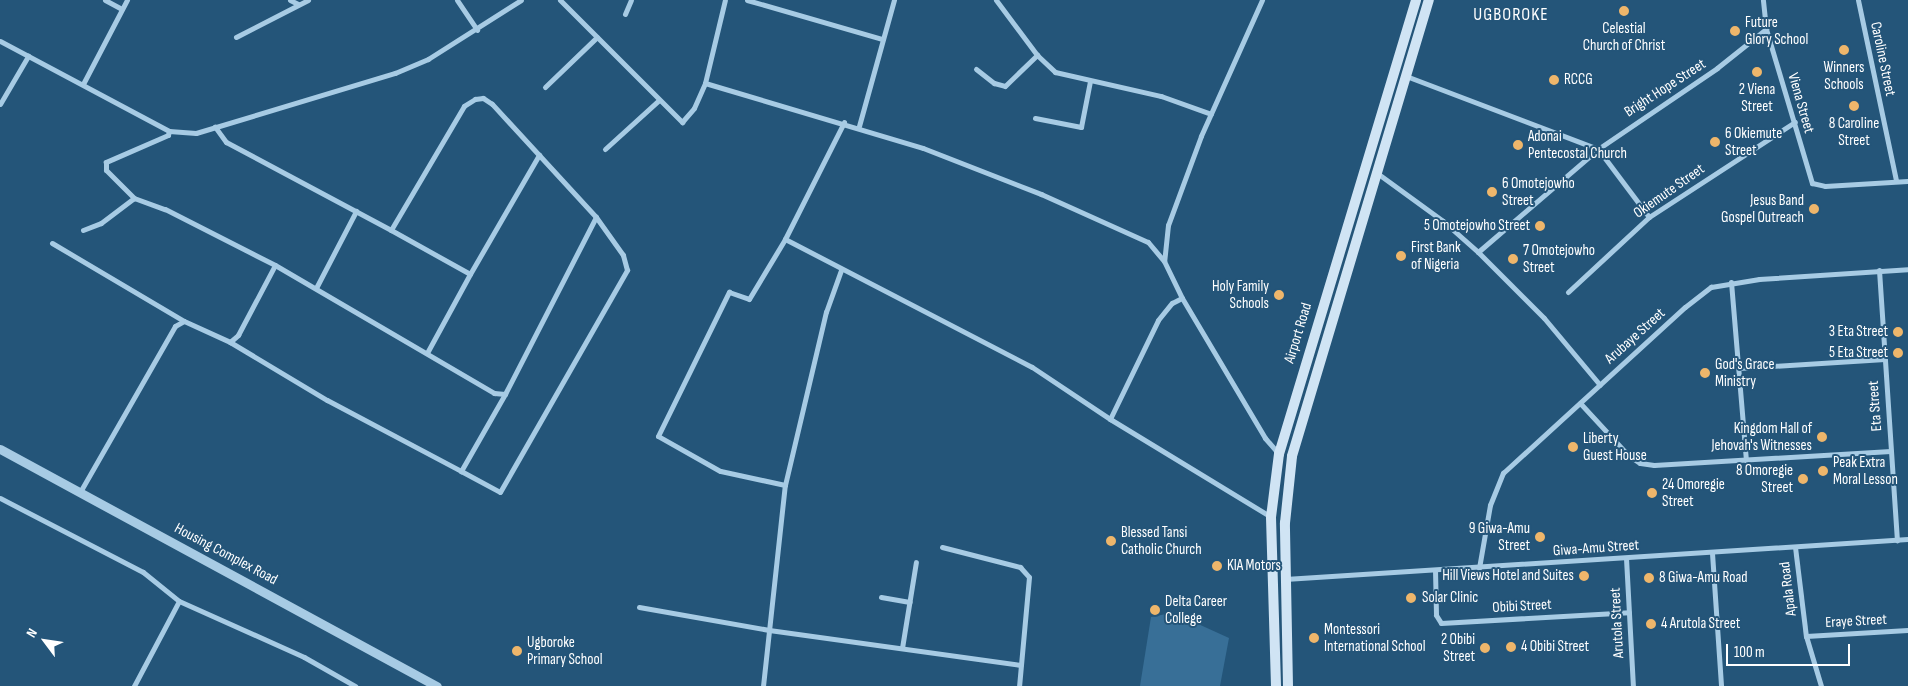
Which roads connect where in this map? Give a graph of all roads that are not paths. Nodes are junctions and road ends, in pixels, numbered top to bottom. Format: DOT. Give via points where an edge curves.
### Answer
graph roads {
  1 [pos="105,0"];
  2 [pos="127,0"];
  3 [pos="290,0"];
  4 [pos="308,0"];
  5 [pos="457,0"];
  6 [pos="521,0"];
  7 [pos="560,0"];
  8 [pos="631,0"];
  9 [pos="725,0"];
  10 [pos="747,0"];
  11 [pos="894,0"];
  12 [pos="996,0"];
  13 [pos="1262,0"];
  14 [pos="1416,0"];
  15 [pos="1429,0"];
  16 [pos="1763,0"];
  17 [pos="1858,0"];
  18 [pos="298,4"];
  19 [pos="122,9"];
  20 [pos="626,14"];
  21 [pos="1766,29"];
  22 [pos="477,30"];
  23 [pos="236,37"];
  24 [pos="597,37"];
  25 [pos="882,39"];
  26 [pos="0,41"];
  27 [pos="28,56"];
  28 [pos="1037,56"];
  29 [pos="976,69"];
  30 [pos="1405,76"];
  31 [pos="1090,81"];
  32 [pos="83,84"];
  33 [pos="705,84"];
  34 [pos="545,87"];
  35 [pos="658,101"];
  36 [pos="0,104"];
  37 [pos="1211,114"];
  38 [pos="1035,118"];
  39 [pos="844,122"];
  40 [pos="1794,122"];
  41 [pos="859,126"];
  42 [pos="215,128"];
  43 [pos="169,131"];
  44 [pos="605,149"];
  45 [pos="1598,149"];
  46 [pos="540,155"];
  47 [pos="1376,173"];
  48 [pos="1896,181"];
  49 [pos="1908,181"];
  50 [pos="134,198"];
  51 [pos="356,211"];
  52 [pos="596,217"];
  53 [pos="1649,217"];
  54 [pos="83,230"];
  55 [pos="391,230"];
  56 [pos="784,239"];
  57 [pos="52,243"];
  58 [pos="1478,252"];
  59 [pos="1164,261"];
  60 [pos="275,264"];
  61 [pos="1908,269"];
  62 [pos="841,270"];
  63 [pos="1879,270"];
  64 [pos="470,274"];
  65 [pos="1731,282"];
  66 [pos="316,288"];
  67 [pos="1568,292"];
  68 [pos="1182,298"];
  69 [pos="184,320"];
  70 [pos="1314,330"];
  71 [pos="1328,334"];
  72 [pos="230,342"];
  73 [pos="428,351"];
  74 [pos="1884,360"];
  75 [pos="1739,368"];
  76 [pos="1600,385"];
  77 [pos="504,394"];
  78 [pos="1580,403"];
  79 [pos="1110,419"];
  80 [pos="0,449"];
  81 [pos="1891,451"];
  82 [pos="1279,454"];
  83 [pos="1746,460"];
  84 [pos="461,471"];
  85 [pos="785,485"];
  86 [pos="80,492"];
  87 [pos="0,498"];
  88 [pos="1271,517"];
  89 [pos="1908,539"];
  90 [pos="1896,540"];
  91 [pos="942,547"];
  92 [pos="1796,547"];
  93 [pos="1712,553"];
  94 [pos="1626,558"];
  95 [pos="916,562"];
  96 [pos="1479,568"];
  97 [pos="1435,570"];
  98 [pos="1285,579"];
  99 [pos="881,597"];
  100 [pos="179,601"];
  101 [pos="910,602"];
  102 [pos="639,607"];
  103 [pos="1629,612"];
  104 [pos="769,630"];
  105 [pos="1908,630"];
  106 [pos="1806,636"];
  107 [pos="902,648"];
  108 [pos="1021,665"];
  109 [pos="134,686"];
  110 [pos="354,686"];
  111 [pos="437,686"];
  112 [pos="763,686"];
  113 [pos="1019,686"];
  114 [pos="1276,686"];
  115 [pos="1288,686"];
  116 [pos="1633,686"];
  117 [pos="1721,686"];
  118 [pos="1821,686"];
  1 -- 19 [label="street"];
  2 -- 19 [label="street"];
  3 -- 18 [label="street"];
  4 -- 18 [label="street"];
  5 -- 22 [label="street"];
  6 -- 22 [label="street"];
  7 -- 24 [label="street"];
  8 -- 20 [label="street"];
  9 -- 33 [label="street"];
  10 -- 25 [label="street"];
  11 -- 25 [label="street"];
  12 -- 28 [label="street"];
  13 -- 37 [label="street"];
  14 -- 70 [label="main road, Airport Road"];
  15 -- 30 [label="main road, Airport Road"];
  16 -- 21 [label="street"];
  17 -- 48 [label="street, Caroline Street"];
  18 -- 23 [label="street"];
  19 -- 32 [label="street"];
  21 -- 40 [label="street, Viena Street"];
  21 -- 45 [label="street, Bright Hope Street" via="1717,68"];
  22 -- 42 [label="street" via="428,59 396,73"];
  24 -- 34 [label="street"];
  24 -- 35 [label="street"];
  25 -- 41 [label="street"];
  26 -- 27 [label="street"];
  27 -- 32 [label="street"];
  27 -- 36 [label="street"];
  28 -- 29 [label="street" via="1005,86 994,83"];
  28 -- 31 [label="street" via="1056,72"];
  30 -- 45 [label="street"];
  30 -- 47 [label="main road, Airport Road"];
  31 -- 37 [label="street" via="1161,96"];
  31 -- 38 [label="street" via="1081,127"];
  32 -- 43 [label="street"];
  33 -- 35 [label="street" via="694,108 682,122"];
  33 -- 39 [label="street"];
  35 -- 44 [label="street"];
  37 -- 59 [label="street" via="1168,225"];
  39 -- 41 [label="street"];
  39 -- 56 [label="street"];
  40 -- 48 [label="street, Viena Street" via="1812,183 1825,186"];
  40 -- 53 [label="street, Okiemute Street"];
  41 -- 59 [label="street" via="1041,194 1148,242"];
  42 -- 43 [label="street" via="196,133"];
  42 -- 51 [label="street" via="226,142"];
  43 -- 50 [label="street" via="168,135 104,165"];
  45 -- 53 [label="street"];
  45 -- 58 [label="street, Bright Hope Street"];
  46 -- 52 [label="street"];
  46 -- 55 [label="street" via="492,104 483,98 475,99 464,106"];
  46 -- 64 [label="street"];
  47 -- 58 [label="street" via="1443,221"];
  47 -- 71 [label="main road, Airport Road"];
  48 -- 49 [label="street"];
  50 -- 54 [label="street" via="101,223"];
  50 -- 60 [label="street" via="165,209"];
  51 -- 55 [label="street"];
  51 -- 66 [label="street"];
  52 -- 77 [label="street"];
  52 -- 84 [label="street" via="623,255 627,270 500,492"];
  53 -- 67 [label="street, Okiemute Street"];
  55 -- 64 [label="street"];
  56 -- 62 [label="street"];
  56 -- 85 [label="street" via="749,299 729,292 658,436 720,471"];
  57 -- 69 [label="street"];
  58 -- 76 [label="street" via="1544,318"];
  59 -- 68 [label="street"];
  60 -- 66 [label="street"];
  60 -- 72 [label="street" via="238,335"];
  61 -- 63 [label="street, Arubaye Street"];
  62 -- 79 [label="street" via="940,317 1032,367"];
  62 -- 85 [label="street" via="826,312"];
  63 -- 65 [label="street, Arubaye Street"];
  63 -- 74 [label="street, Eta Street"];
  64 -- 73 [label="street"];
  65 -- 75 [label="street"];
  65 -- 76 [label="street, Arubaye Street" via="1711,287 1685,307"];
  66 -- 73 [label="street"];
  68 -- 79 [label="street" via="1172,303 1158,320"];
  68 -- 82 [label="street" via="1265,438"];
  69 -- 72 [label="street"];
  69 -- 86 [label="street" via="176,326"];
  70 -- 71 [label="main road"];
  70 -- 82 [label="main road, Airport Road"];
  71 -- 98 [label="main road, Airport Road" via="1292,456 1285,523"];
  72 -- 84 [label="street" via="327,400"];
  73 -- 77 [label="street" via="494,393"];
  74 -- 75 [label="street"];
  74 -- 81 [label="street, Eta Street"];
  75 -- 83 [label="street"];
  76 -- 78 [label="street, Arubaye Street"];
  77 -- 84 [label="street"];
  78 -- 83 [label="street" via="1628,455 1640,463"];
  78 -- 96 [label="street, Arubaye Street" via="1503,473 1490,505"];
  79 -- 88 [label="street"];
  80 -- 86 [label="street, Housing Complex Road"];
  81 -- 83 [label="street"];
  81 -- 90 [label="street, Eta Street"];
  82 -- 88 [label="main road, Airport Road"];
  85 -- 104 [label="street"];
  86 -- 111 [label="street, Housing Complex Road"];
  87 -- 100 [label="street" via="143,572"];
  88 -- 114 [label="main road, Airport Road"];
  89 -- 90 [label="street, Giwa-Amu Street"];
  90 -- 92 [label="street, Giwa-Amu Street"];
  91 -- 108 [label="street" via="1020,568 1029,577"];
  92 -- 93 [label="street, Giwa-Amu Street"];
  92 -- 106 [label="street, Apala Road"];
  93 -- 94 [label="street, Giwa-Amu Street"];
  93 -- 117 [label="street"];
  94 -- 96 [label="street, Giwa-Amu Street"];
  94 -- 103 [label="street, Arutola Street"];
  95 -- 101 [label="street"];
  96 -- 97 [label="street, Giwa-Amu Street"];
  97 -- 98 [label="street, Giwa-Amu Street"];
  97 -- 103 [label="street, Obibi Street" via="1436,616 1441,623"];
  98 -- 115 [label="main road, Airport Road"];
  99 -- 101 [label="street"];
  100 -- 109 [label="street"];
  100 -- 110 [label="street" via="304,657"];
  101 -- 107 [label="street"];
  102 -- 104 [label="street"];
  103 -- 116 [label="street, Arutola Street"];
  104 -- 107 [label="street"];
  104 -- 112 [label="street"];
  105 -- 106 [label="street, Eraye Street"];
  106 -- 118 [label="street, Apala Road"];
  107 -- 108 [label="street"];
  108 -- 113 [label="street"];
}
